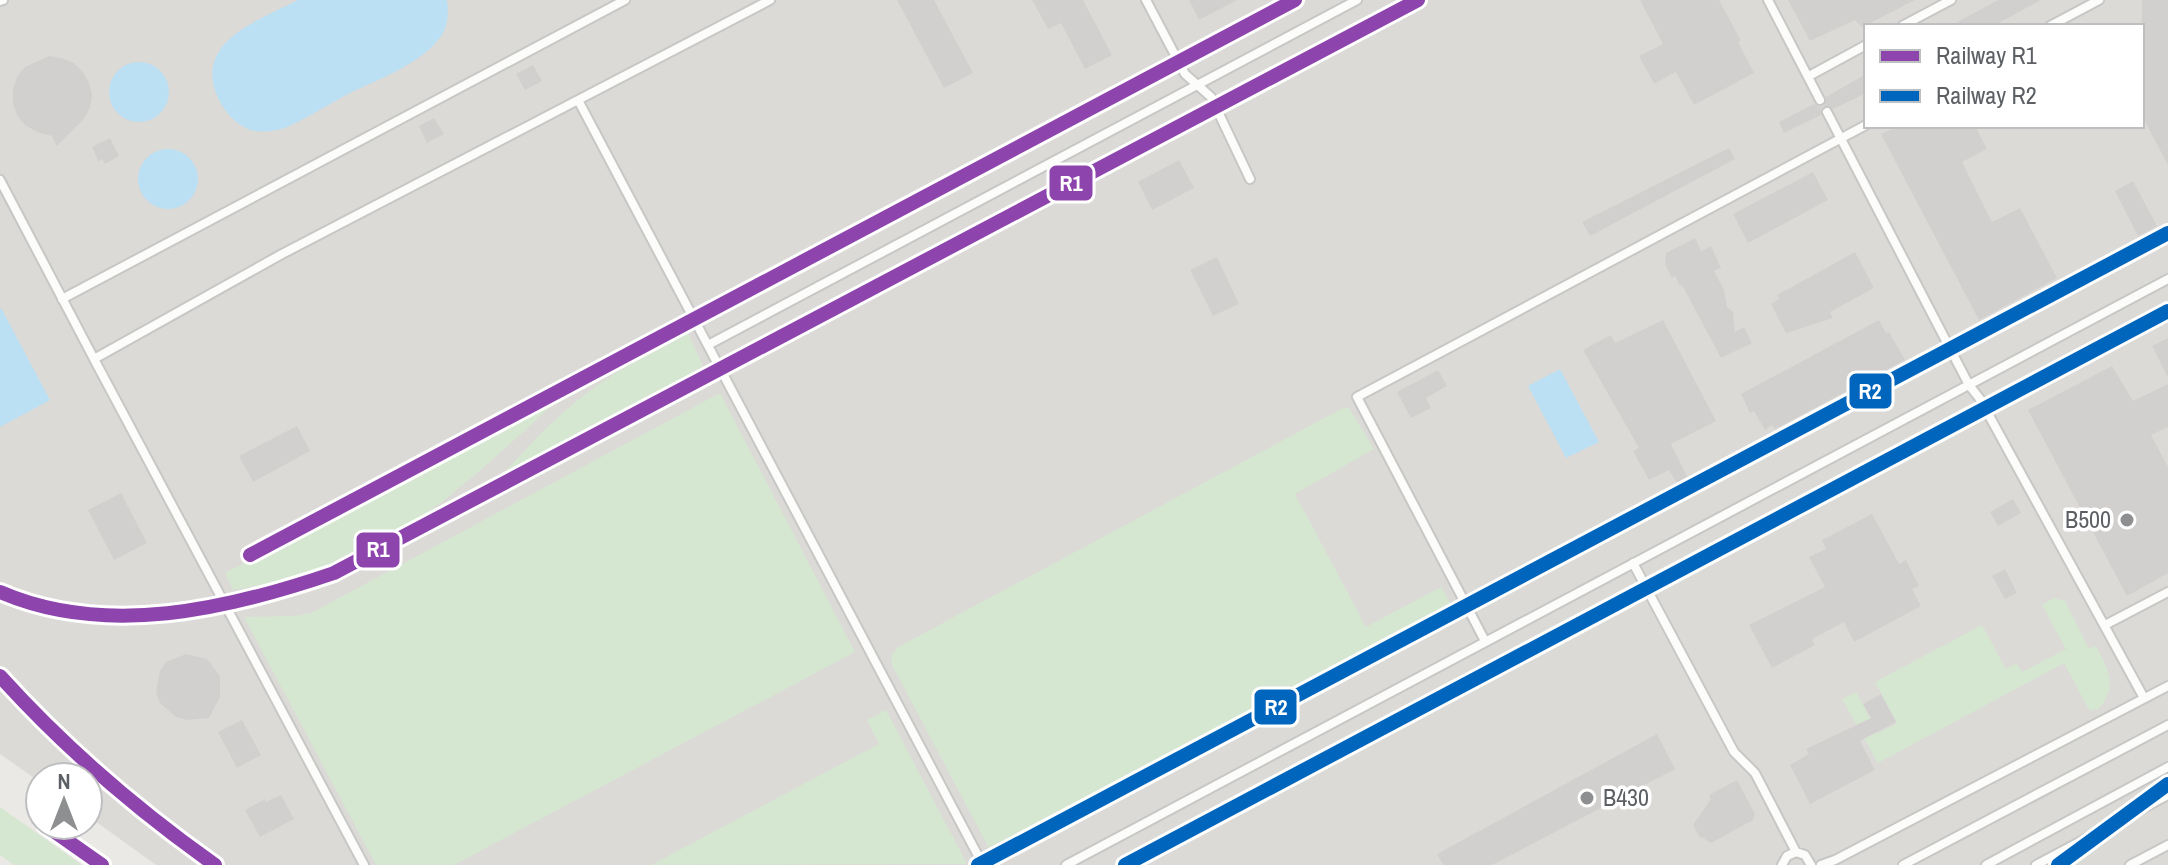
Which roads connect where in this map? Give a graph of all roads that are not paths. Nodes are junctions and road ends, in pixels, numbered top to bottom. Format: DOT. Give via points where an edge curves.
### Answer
graph roads {
  1 [pos="625,0"];
  2 [pos="770,0"];
  3 [pos="1146,0"];
  4 [pos="1357,0"];
  5 [pos="1768,0"];
  6 [pos="1951,0"];
  7 [pos="2099,0"];
  8 [pos="1906,24"];
  9 [pos="2054,24"];
  10 [pos="1864,46"];
  11 [pos="1809,76"];
  12 [pos="1197,86"];
  13 [pos="578,100"];
  14 [pos="1820,100"];
  15 [pos="1827,112"];
  16 [pos="1864,126"];
  17 [pos="1840,139"];
  18 [pos="1250,179"];
  19 [pos="0,180"];
  20 [pos="2168,279"];
  21 [pos="62,299"];
  22 [pos="708,345"];
  23 [pos="94,359"];
  24 [pos="1969,385"];
  25 [pos="1633,563"];
  26 [pos="2168,592"];
  27 [pos="2105,625"];
  28 [pos="1485,641"];
  29 [pos="2168,686"];
  30 [pos="2144,698"];
  31 [pos="2168,725"];
  32 [pos="2168,767"];
  33 [pos="2168,795"];
  34 [pos="2168,845"];
  35 [pos="1796,852"];
  36 [pos="364,865"];
  37 [pos="983,865"];
  38 [pos="1066,865"];
  39 [pos="1782,865"];
  40 [pos="1811,865"];
  41 [pos="1821,865"];
  42 [pos="1903,865"];
  43 [pos="1986,865"];
  44 [pos="2036,865"];
  45 [pos="2130,865"];
  1 -- 21 [label="lane"];
  2 -- 13 [label="lane"];
  3 -- 12 [label="lane" via="1185,74"];
  4 -- 12 [label="lane"];
  5 -- 11 [label="lane"];
  6 -- 8 [label="lane"];
  7 -- 9 [label="lane"];
  10 -- 11 [label="lane"];
  11 -- 14 [label="lane"];
  12 -- 18 [label="lane" via="1211,97"];
  12 -- 22 [label="lane"];
  13 -- 22 [label="lane"];
  13 -- 23 [label="lane"];
  15 -- 17 [label="lane"];
  16 -- 17 [label="lane"];
  17 -- 24 [label="lane"];
  17 -- 28 [label="lane" via="1357,397"];
  19 -- 21 [label="lane"];
  20 -- 24 [label="lane"];
  21 -- 23 [label="lane"];
  22 -- 37 [label="lane"];
  23 -- 36 [label="lane"];
  24 -- 25 [label="lane"];
  24 -- 27 [label="lane"];
  25 -- 28 [label="lane"];
  25 -- 35 [label="lane" via="1734,752 1755,773"];
  26 -- 27 [label="lane"];
  27 -- 30 [label="lane"];
  28 -- 38 [label="lane"];
  29 -- 30 [label="lane"];
  30 -- 41 [label="lane"];
  31 -- 42 [label="lane"];
  32 -- 43 [label="lane"];
  33 -- 44 [label="lane"];
  34 -- 45 [label="lane"];
  35 -- 39 [label="lane"];
  35 -- 40 [label="lane"];
}
